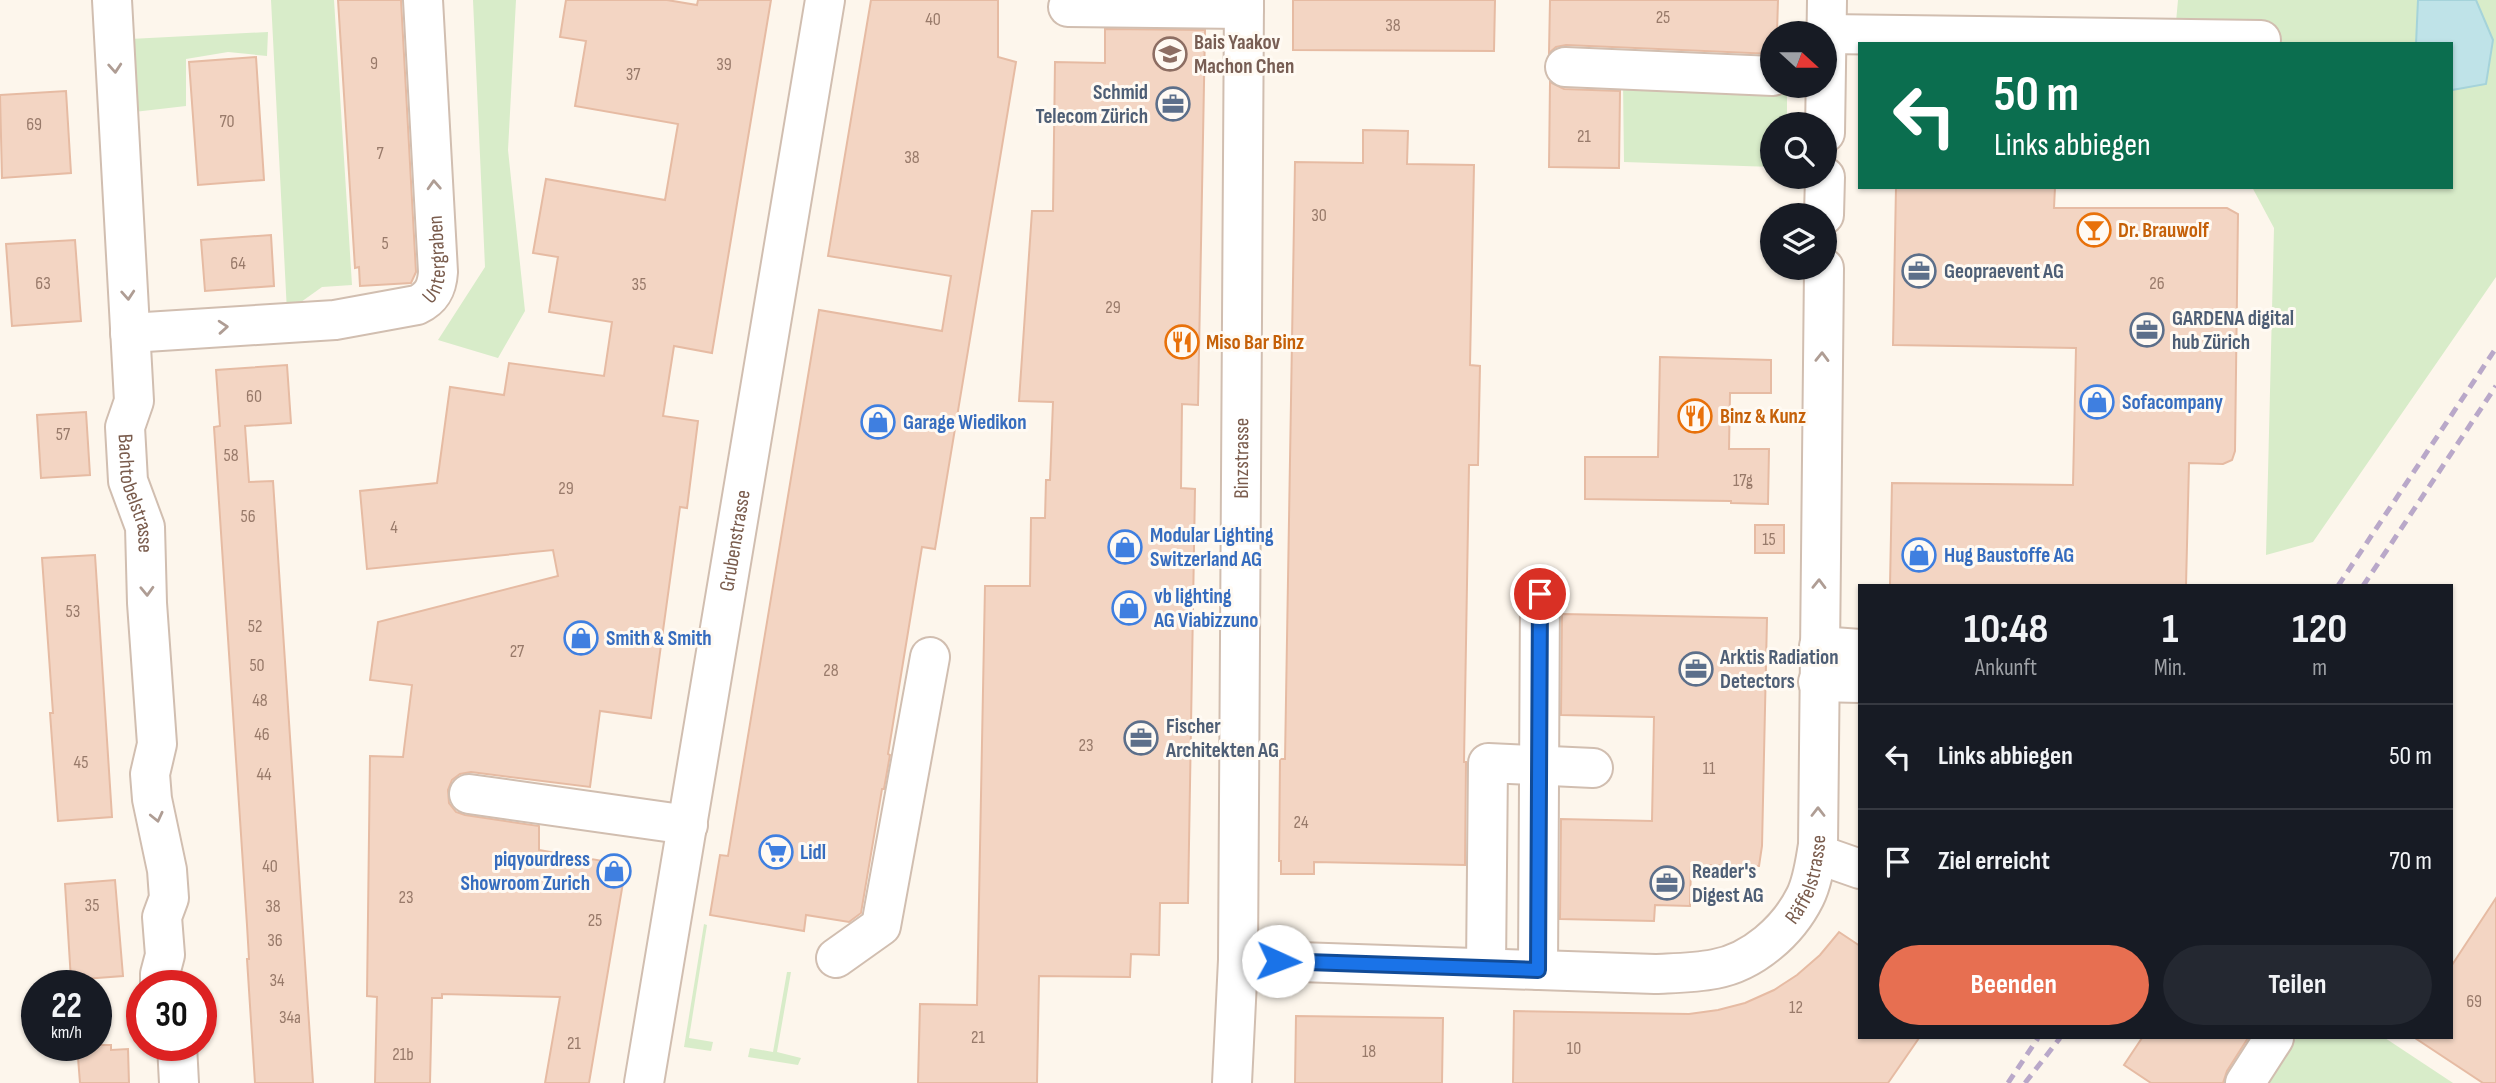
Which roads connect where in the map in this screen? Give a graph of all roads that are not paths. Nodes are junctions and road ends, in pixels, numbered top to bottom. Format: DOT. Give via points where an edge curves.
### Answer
graph roads {
  1 [pos="112,0"];
  2 [pos="423,0"];
  3 [pos="825,0"];
  4 [pos="1244,5"];
  5 [pos="1068,6"];
  6 [pos="1827,17"];
  7 [pos="2261,40"];
  8 [pos="1565,67"];
  9 [pos="1760,75"];
  10 [pos="1824,280"];
  11 [pos="130,333"];
  12 [pos="1540,594"];
  13 [pos="1858,650"];
  14 [pos="930,657"];
  15 [pos="1819,664"];
  16 [pos="1858,682"];
  17 [pos="1539,766"];
  18 [pos="1593,768"];
  19 [pos="469,793"];
  20 [pos="688,825"];
  21 [pos="1814,867"];
  22 [pos="1858,869"];
  23 [pos="836,958"];
  24 [pos="1238,960"];
  25 [pos="1486,968"];
  26 [pos="161,970"];
  27 [pos="1538,970"];
  28 [pos="2273,1039"];
  29 [pos="178,1061"];
  30 [pos="179,1083"];
  31 [pos="644,1083"];
  32 [pos="1233,1083"];
  33 [pos="2245,1083"];
  1 -- 11 [label="street, Bachtobelstrasse, one-way"];
  11 -- 2 [label="street, Untergraben, one-way" via="335,320 426,301 438,283 438,272"];
  3 -- 20 [label="street, Grubenstrasse"];
  4 -- 5 [label="street"];
  4 -- 24 [label="street, Binzstrasse"];
  6 -- 7 [label="street"];
  8 -- 9 [label="street"];
  15 -- 10 [label="street, Räffelstrasse, one-way"];
  11 -- 26 [label="street, Bachtobelstrasse, one-way" via="134,401 125,427 128,481 145,527 157,744 150,774 169,898 162,917"];
  12 -- 17 [label="street"];
  13 -- 15 [label="street"];
  14 -- 23 [label="street" via="881,926"];
  15 -- 16 [label="street"];
  21 -- 15 [label="street, Räffelstrasse, one-way"];
  17 -- 18 [label="street"];
  17 -- 25 [label="street" via="1488,763"];
  17 -- 27 [label="street"];
  19 -- 20 [label="street"];
  20 -- 31 [label="street, Grubenstrasse"];
  21 -- 22 [label="street"];
  21 -- 27 [label="street, Räffelstrasse" via="1806,896 1782,931 1764,946 1717,969 1655,974"];
  24 -- 25 [label="street, Räffelstrasse"];
  24 -- 32 [label="street, Binzstrasse"];
  25 -- 27 [label="street, Räffelstrasse"];
  28 -- 33 [label="street"];
  29 -- 30 [label="street"];
}
